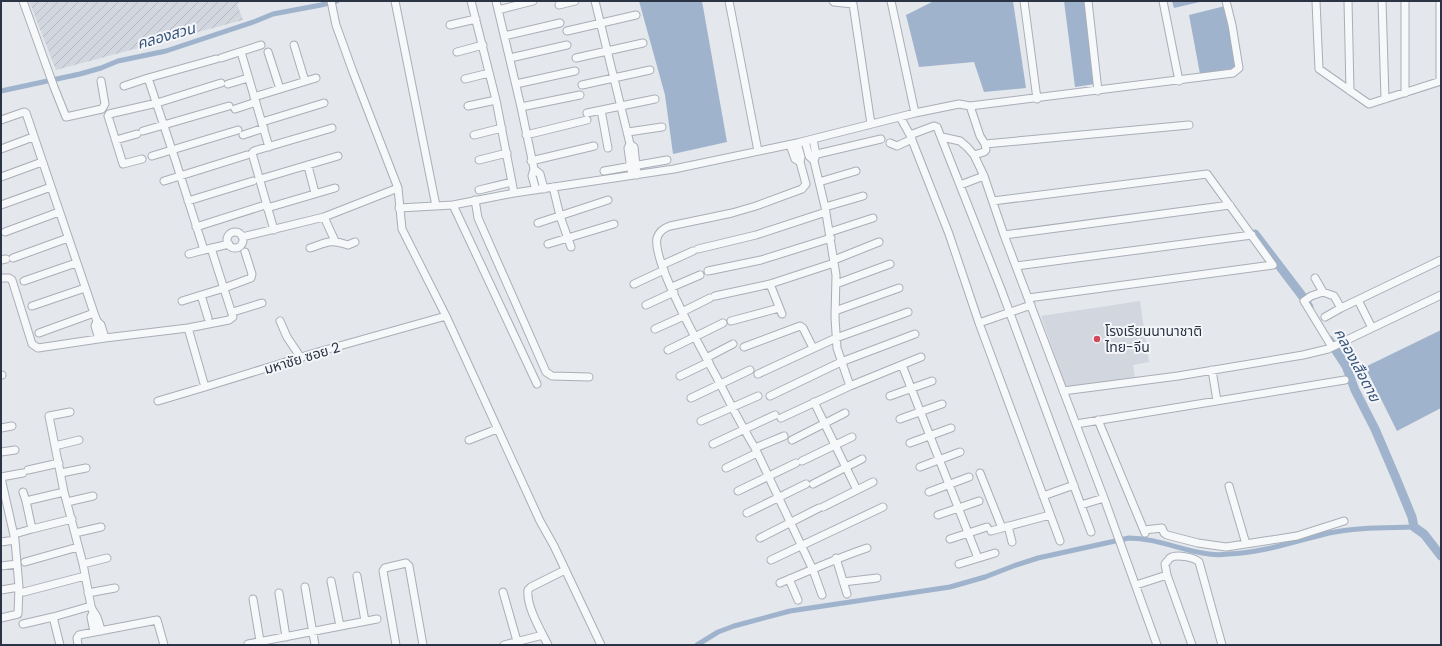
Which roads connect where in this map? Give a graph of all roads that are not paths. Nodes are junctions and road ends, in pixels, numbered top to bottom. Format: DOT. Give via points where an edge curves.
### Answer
graph roads {
  1 [pos="23,1"];
  2 [pos="331,1"];
  3 [pos="395,1"];
  4 [pos="471,1"];
  5 [pos="496,1"];
  6 [pos="533,1"];
  7 [pos="575,1"];
  8 [pos="595,1"];
  9 [pos="728,1"];
  10 [pos="833,1"];
  11 [pos="891,1"];
  12 [pos="1024,1"];
  13 [pos="1088,1"];
  14 [pos="1162,1"];
  15 [pos="1226,1"];
  16 [pos="1316,1"];
  17 [pos="1348,1"];
  18 [pos="1382,1"];
  19 [pos="1405,1"];
  20 [pos="1440,1"];
  21 [pos="559,5"];
  22 [pos="498,10"];
  23 [pos="636,16"];
  24 [pos="476,19"];
  25 [pos="560,23"];
  26 [pos="602,23"];
  27 [pos="450,25"];
  28 [pos="567,31"];
  29 [pos="504,36"];
  30 [pos="642,43"];
  31 [pos="294,45"];
  32 [pos="483,45"];
  33 [pos="567,45"];
  34 [pos="261,46"];
  35 [pos="608,50"];
  36 [pos="241,52"];
  37 [pos="268,52"];
  38 [pos="457,52"];
  39 [pos="510,58"];
  40 [pos="576,58"];
  41 [pos="650,70"];
  42 [pos="576,71"];
  43 [pos="489,73"];
  44 [pos="148,78"];
  45 [pos="248,78"];
  46 [pos="316,78"];
  47 [pos="615,78"];
  48 [pos="465,79"];
  49 [pos="101,81"];
  50 [pos="305,81"];
  51 [pos="1179,81"];
  52 [pos="1440,81"];
  53 [pos="516,84"];
  54 [pos="582,85"];
  55 [pos="124,86"];
  56 [pos="280,89"];
  57 [pos="1098,91"];
  58 [pos="1350,91"];
  59 [pos="1405,93"];
  60 [pos="580,95"];
  61 [pos="655,99"];
  62 [pos="1037,99"];
  63 [pos="1384,99"];
  64 [pos="255,100"];
  65 [pos="496,100"];
  66 [pos="157,103"];
  67 [pos="324,103"];
  68 [pos="468,106"];
  69 [pos="622,106"];
  70 [pos="970,106"];
  71 [pos="521,107"];
  72 [pos="601,110"];
  73 [pos="915,113"];
  74 [pos="900,117"];
  75 [pos="1,120"];
  76 [pos="164,124"];
  77 [pos="871,124"];
  78 [pos="263,125"];
  79 [pos="1189,125"];
  80 [pos="662,127"];
  81 [pos="332,128"];
  82 [pos="502,128"];
  83 [pos="628,132"];
  84 [pos="474,135"];
  85 [pos="526,135"];
  86 [pos="34,137"];
  87 [pos="911,137"];
  88 [pos="942,137"];
  89 [pos="813,139"];
  90 [pos="881,139"];
  91 [pos="116,140"];
  92 [pos="805,141"];
  93 [pos="890,143"];
  94 [pos="793,144"];
  95 [pos="985,144"];
  96 [pos="594,146"];
  97 [pos="270,147"];
  98 [pos="608,148"];
  99 [pos="1,149"];
  100 [pos="173,150"];
  101 [pos="758,151"];
  102 [pos="506,153"];
  103 [pos="974,155"];
  104 [pos="152,156"];
  105 [pos="247,156"];
  106 [pos="338,156"];
  107 [pos="813,157"];
  108 [pos="142,159"];
  109 [pos="480,160"];
  110 [pos="667,160"];
  111 [pos="531,161"];
  112 [pos="42,162"];
  113 [pos="633,165"];
  114 [pos="308,166"];
  115 [pos="604,171"];
  116 [pos="856,171"];
  117 [pos="635,175"];
  118 [pos="181,176"];
  119 [pos="984,176"];
  120 [pos="1,177"];
  121 [pos="264,178"];
  122 [pos="164,181"];
  123 [pos="253,181"];
  124 [pos="512,182"];
  125 [pos="820,182"];
  126 [pos="960,185"];
  127 [pos="51,187"];
  128 [pos="553,187"];
  129 [pos="334,188"];
  130 [pos="398,188"];
  131 [pos="479,190"];
  132 [pos="540,190"];
  133 [pos="315,193"];
  134 [pos="514,193"];
  135 [pos="863,196"];
  136 [pos="475,200"];
  137 [pos="608,200"];
  138 [pos="188,201"];
  139 [pos="993,201"];
  140 [pos="1,205"];
  141 [pos="453,205"];
  142 [pos="1230,205"];
  143 [pos="436,206"];
  144 [pos="264,207"];
  145 [pos="399,208"];
  146 [pos="826,210"];
  147 [pos="59,212"];
  148 [pos="560,216"];
  149 [pos="324,217"];
  150 [pos="873,218"];
  151 [pos="538,223"];
  152 [pos="614,224"];
  153 [pos="196,227"];
  154 [pos="274,230"];
  155 [pos="5,232"];
  156 [pos="830,235"];
  157 [pos="1004,235"];
  158 [pos="1252,235"];
  159 [pos="68,238"];
  160 [pos="568,238"];
  161 [pos="334,241"];
  162 [pos="355,242"];
  163 [pos="879,242"];
  164 [pos="548,244"];
  165 [pos="571,247"];
  166 [pos="310,248"];
  167 [pos="207,249"];
  168 [pos="245,252"];
  169 [pos="189,254"];
  170 [pos="7,259"];
  171 [pos="1441,260"];
  172 [pos="834,261"];
  173 [pos="76,263"];
  174 [pos="890,264"];
  175 [pos="1016,266"];
  176 [pos="663,267"];
  177 [pos="708,271"];
  178 [pos="700,275"];
  179 [pos="1,278"];
  180 [pos="1315,278"];
  181 [pos="24,280"];
  182 [pos="634,284"];
  183 [pos="770,284"];
  184 [pos="836,284"];
  185 [pos="85,288"];
  186 [pos="224,288"];
  187 [pos="899,288"];
  188 [pos="673,290"];
  189 [pos="1323,292"];
  190 [pos="1441,295"];
  191 [pos="201,296"];
  192 [pos="1358,300"];
  193 [pos="182,301"];
  194 [pos="1029,301"];
  195 [pos="262,304"];
  196 [pos="646,305"];
  197 [pos="32,306"];
  198 [pos="1341,308"];
  199 [pos="835,311"];
  200 [pos="233,312"];
  201 [pos="908,312"];
  202 [pos="1010,312"];
  203 [pos="94,313"];
  204 [pos="683,314"];
  205 [pos="446,316"];
  206 [pos="1325,317"];
  207 [pos="208,318"];
  208 [pos="280,321"];
  209 [pos="979,323"];
  210 [pos="188,328"];
  211 [pos="1372,328"];
  212 [pos="655,329"];
  213 [pos="39,333"];
  214 [pos="915,334"];
  215 [pos="695,337"];
  216 [pos="102,338"];
  217 [pos="836,338"];
  218 [pos="734,344"];
  219 [pos="744,347"];
  220 [pos="813,348"];
  221 [pos="1330,348"];
  222 [pos="668,350"];
  223 [pos="922,357"];
  224 [pos="301,358"];
  225 [pos="707,360"];
  226 [pos="841,362"];
  227 [pos="902,365"];
  228 [pos="750,370"];
  229 [pos="1212,370"];
  230 [pos="758,374"];
  231 [pos="680,376"];
  232 [pos="589,377"];
  233 [pos="1345,380"];
  234 [pos="932,381"];
  235 [pos="537,384"];
  236 [pos="720,384"];
  237 [pos="850,386"];
  238 [pos="205,387"];
  239 [pos="911,388"];
  240 [pos="1063,391"];
  241 [pos="758,396"];
  242 [pos="770,396"];
  243 [pos="890,396"];
  244 [pos="690,398"];
  245 [pos="158,401"];
  246 [pos="1217,401"];
  247 [pos="814,402"];
  248 [pos="942,404"];
  249 [pos="732,407"];
  250 [pos="70,412"];
  251 [pos="921,412"];
  252 [pos="845,413"];
  253 [pos="900,420"];
  254 [pos="1098,420"];
  255 [pos="701,421"];
  256 [pos="825,424"];
  257 [pos="1076,424"];
  258 [pos="12,426"];
  259 [pos="1,428"];
  260 [pos="951,428"];
  261 [pos="497,429"];
  262 [pos="744,430"];
  263 [pos="930,435"];
  264 [pos="784,436"];
  265 [pos="852,437"];
  266 [pos="79,440"];
  267 [pos="469,440"];
  268 [pos="792,440"];
  269 [pos="910,443"];
  270 [pos="713,444"];
  271 [pos="835,445"];
  272 [pos="55,446"];
  273 [pos="15,450"];
  274 [pos="756,450"];
  275 [pos="1,452"];
  276 [pos="960,452"];
  277 [pos="862,459"];
  278 [pos="940,459"];
  279 [pos="59,463"];
  280 [pos="846,467"];
  281 [pos="920,467"];
  282 [pos="86,468"];
  283 [pos="726,468"];
  284 [pos="61,474"];
  285 [pos="980,474"];
  286 [pos="769,476"];
  287 [pos="1,477"];
  288 [pos="969,477"];
  289 [pos="873,482"];
  290 [pos="950,484"];
  291 [pos="1074,485"];
  292 [pos="1229,486"];
  293 [pos="857,490"];
  294 [pos="738,491"];
  295 [pos="2,492"];
  296 [pos="23,492"];
  297 [pos="64,492"];
  298 [pos="930,492"];
  299 [pos="92,496"];
  300 [pos="1043,496"];
  301 [pos="779,498"];
  302 [pos="1104,498"];
  303 [pos="26,501"];
  304 [pos="980,501"];
  305 [pos="67,502"];
  306 [pos="1081,506"];
  307 [pos="883,507"];
  308 [pos="959,508"];
  309 [pos="747,512"];
  310 [pos="938,515"];
  311 [pos="1050,515"];
  312 [pos="9,516"];
  313 [pos="1,518"];
  314 [pos="72,519"];
  315 [pos="1344,522"];
  316 [pos="790,523"];
  317 [pos="101,527"];
  318 [pos="1005,527"];
  319 [pos="32,529"];
  320 [pos="969,532"];
  321 [pos="1091,532"];
  322 [pos="18,533"];
  323 [pos="75,533"];
  324 [pos="760,538"];
  325 [pos="950,539"];
  326 [pos="15,540"];
  327 [pos="1060,541"];
  328 [pos="1,542"];
  329 [pos="1012,542"];
  330 [pos="1246,544"];
  331 [pos="801,546"];
  332 [pos="78,547"];
  333 [pos="866,548"];
  334 [pos="995,553"];
  335 [pos="107,558"];
  336 [pos="836,558"];
  337 [pos="978,558"];
  338 [pos="771,560"];
  339 [pos="21,563"];
  340 [pos="83,564"];
  341 [pos="959,564"];
  342 [pos="1,566"];
  343 [pos="565,570"];
  344 [pos="813,570"];
  345 [pos="1167,575"];
  346 [pos="85,576"];
  347 [pos="357,576"];
  348 [pos="877,578"];
  349 [pos="789,579"];
  350 [pos="331,582"];
  351 [pos="843,582"];
  352 [pos="780,583"];
  353 [pos="1136,585"];
  354 [pos="305,587"];
  355 [pos="115,588"];
  356 [pos="22,589"];
  357 [pos="1,590"];
  358 [pos="503,592"];
  359 [pos="88,593"];
  360 [pos="279,593"];
  361 [pos="847,594"];
  362 [pos="822,595"];
  363 [pos="253,599"];
  364 [pos="798,600"];
  365 [pos="92,609"];
  366 [pos="53,617"];
  367 [pos="1,618"];
  368 [pos="377,619"];
  369 [pos="365,621"];
  370 [pos="23,624"];
  371 [pos="340,626"];
  372 [pos="98,631"];
  373 [pos="312,632"];
  374 [pos="543,635"];
  375 [pos="286,636"];
  376 [pos="260,641"];
  377 [pos="517,641"];
  378 [pos="526,642"];
  379 [pos="248,644"];
  380 [pos="60,645"];
  381 [pos="78,645"];
  382 [pos="164,645"];
  383 [pos="315,645"];
  384 [pos="396,645"];
  385 [pos="423,645"];
  386 [pos="504,645"];
  387 [pos="548,645"];
  388 [pos="601,645"];
  389 [pos="1157,645"];
  390 [pos="1192,645"];
  391 [pos="1222,645"];
  1 -- 49 [label="street" via="66,117 102,109 105,104"];
  2 -- 130 [label="street" via="336,25"];
  3 -- 143 [label="street"];
  4 -- 24 [label="street"];
  5 -- 22 [label="street"];
  6 -- 22 [label="street"];
  7 -- 21 [label="street"];
  8 -- 26 [label="street"];
  9 -- 101 [label="street"];
  10 -- 77 [label="street" via="853,4"];
  11 -- 73 [label="street"];
  12 -- 62 [label="street"];
  13 -- 57 [label="street"];
  14 -- 51 [label="street"];
  15 -- 51 [label="street" via="1239,68 1233,73"];
  16 -- 58 [label="street" via="1319,69"];
  17 -- 58 [label="street"];
  18 -- 63 [label="street"];
  19 -- 59 [label="street"];
  20 -- 52 [label="street"];
  22 -- 29 [label="street"];
  23 -- 26 [label="street"];
  24 -- 27 [label="street"];
  24 -- 32 [label="street"];
  25 -- 29 [label="street"];
  26 -- 28 [label="street"];
  26 -- 35 [label="street"];
  29 -- 39 [label="street"];
  30 -- 35 [label="street"];
  31 -- 50 [label="street"];
  32 -- 38 [label="street"];
  32 -- 43 [label="street"];
  33 -- 39 [label="street"];
  34 -- 36 [label="street"];
  35 -- 40 [label="street"];
  35 -- 47 [label="street"];
  36 -- 44 [label="street"];
  36 -- 45 [label="street"];
  37 -- 56 [label="street"];
  39 -- 53 [label="street"];
  41 -- 47 [label="street"];
  42 -- 53 [label="street"];
  43 -- 48 [label="street"];
  43 -- 65 [label="street"];
  44 -- 55 [label="street"];
  44 -- 66 [label="street"];
  45 -- 64 [label="street"];
  45 -- 66 [label="street"];
  46 -- 50 [label="street"];
  47 -- 54 [label="street"];
  47 -- 69 [label="street"];
  50 -- 56 [label="street"];
  51 -- 57 [label="street"];
  52 -- 59 [label="street"];
  53 -- 71 [label="street"];
  56 -- 64 [label="street"];
  57 -- 62 [label="street"];
  58 -- 63 [label="street" via="1369,104"];
  59 -- 63 [label="street"];
  60 -- 71 [label="street"];
  61 -- 69 [label="street"];
  62 -- 70 [label="street"];
  64 -- 76 [label="street"];
  64 -- 78 [label="street"];
  65 -- 68 [label="street"];
  65 -- 82 [label="street"];
  66 -- 76 [label="street"];
  66 -- 91 [label="street" via="109,114"];
  67 -- 78 [label="street"];
  69 -- 72 [label="street"];
  69 -- 83 [label="street"];
  70 -- 73 [label="street" via="959,104"];
  70 -- 95 [label="street"];
  71 -- 85 [label="street"];
  72 -- 85 [label="street"];
  72 -- 98 [label="street"];
  73 -- 74 [label="street"];
  74 -- 77 [label="street"];
  74 -- 87 [label="street"];
  75 -- 86 [label="street" via="24,112"];
  76 -- 91 [label="street"];
  76 -- 100 [label="street"];
  77 -- 89 [label="street"];
  78 -- 97 [label="street"];
  78 -- 100 [label="street"];
  79 -- 95 [label="street"];
  80 -- 83 [label="street"];
  81 -- 97 [label="street"];
  82 -- 84 [label="street"];
  82 -- 102 [label="street"];
  83 -- 113 [label="street" via="628,148"];
  85 -- 111 [label="street"];
  86 -- 99 [label="street"];
  86 -- 112 [label="street"];
  87 -- 88 [label="street" via="934,126 938,127"];
  87 -- 93 [label="street" via="900,146"];
  87 -- 209 [label="street" via="949,234"];
  88 -- 103 [label="street" via="960,141"];
  88 -- 126 [label="street"];
  89 -- 92 [label="street"];
  89 -- 107 [label="street"];
  90 -- 107 [label="street"];
  91 -- 108 [label="street" via="123,164"];
  92 -- 94 [label="street"];
  92 -- 107 [label="street"];
  94 -- 101 [label="street"];
  94 -- 176 [label="street" via="794,159 800,162 806,184 802,189 732,213 662,229 657,237 657,250"];
  95 -- 103 [label="street" via="984,152"];
  96 -- 111 [label="street"];
  97 -- 144 [label="street" via="252,153"];
  100 -- 104 [label="street"];
  100 -- 118 [label="street"];
  101 -- 117 [label="street"];
  102 -- 109 [label="street"];
  102 -- 124 [label="street"];
  103 -- 119 [label="street"];
  105 -- 118 [label="street"];
  106 -- 114 [label="street"];
  107 -- 125 [label="street"];
  110 -- 113 [label="street"];
  111 -- 132 [label="street" via="534,169 532,176"];
  112 -- 120 [label="street"];
  112 -- 127 [label="street"];
  113 -- 115 [label="street"];
  113 -- 117 [label="street"];
  114 -- 121 [label="street"];
  114 -- 133 [label="street"];
  116 -- 125 [label="street"];
  117 -- 128 [label="street"];
  118 -- 122 [label="street"];
  118 -- 138 [label="street"];
  119 -- 126 [label="street"];
  119 -- 139 [label="street"];
  123 -- 138 [label="street"];
  124 -- 131 [label="street"];
  124 -- 134 [label="street"];
  125 -- 146 [label="street"];
  126 -- 202 [label="street"];
  127 -- 140 [label="street"];
  127 -- 147 [label="street"];
  128 -- 132 [label="street"];
  128 -- 148 [label="street"];
  129 -- 133 [label="street"];
  130 -- 145 [label="street"];
  130 -- 149 [label="street"];
  132 -- 134 [label="street"];
  133 -- 144 [label="street"];
  134 -- 136 [label="street"];
  135 -- 146 [label="street"];
  136 -- 141 [label="street"];
  136 -- 232 [label="street" via="478,218 546,372 552,376"];
  137 -- 148 [label="street"];
  138 -- 153 [label="street"];
  139 -- 142 [label="street" via="1207,174"];
  139 -- 157 [label="street"];
  141 -- 143 [label="street"];
  141 -- 235 [label="street"];
  142 -- 157 [label="street"];
  142 -- 158 [label="street"];
  143 -- 145 [label="street"];
  144 -- 153 [label="street"];
  144 -- 154 [label="street"];
  145 -- 205 [label="street" via="402,229"];
  146 -- 156 [label="street"];
  146 -- 176 [label="street" via="756,235 695,250"];
  147 -- 155 [label="street"];
  147 -- 159 [label="street"];
  148 -- 151 [label="street"];
  148 -- 160 [label="street"];
  149 -- 154 [label="street"];
  149 -- 161 [label="street"];
  150 -- 156 [label="street"];
  152 -- 160 [label="street"];
  153 -- 167 [label="street"];
  154 -- 167 [label="street" via="242,236 240,246 233,247 229,244"];
  156 -- 172 [label="street"];
  156 -- 177 [label="street" via="762,260"];
  157 -- 175 [label="street"];
  158 -- 175 [label="street"];
  158 -- 194 [label="street" via="1273,265"];
  159 -- 170 [label="street"];
  159 -- 173 [label="street"];
  160 -- 164 [label="street"];
  160 -- 165 [label="street"];
  161 -- 162 [label="street" via="348,244"];
  161 -- 166 [label="street"];
  163 -- 172 [label="street"];
  167 -- 169 [label="street"];
  167 -- 186 [label="street"];
  168 -- 186 [label="street" via="251,278"];
  171 -- 192 [label="street"];
  172 -- 183 [label="street"];
  172 -- 184 [label="street"];
  173 -- 181 [label="street"];
  173 -- 185 [label="street"];
  174 -- 184 [label="street"];
  175 -- 194 [label="street"];
  176 -- 182 [label="street"];
  176 -- 188 [label="street"];
  178 -- 188 [label="street"];
  179 -- 216 [label="street" via="9,278 14,284 34,347"];
  180 -- 189 [label="street"];
  183 -- 204 [label="street" via="713,298"];
  183 -- 215 [label="street" via="780,311 727,322"];
  184 -- 199 [label="street"];
  185 -- 197 [label="street"];
  185 -- 203 [label="street"];
  186 -- 191 [label="street"];
  186 -- 200 [label="street"];
  187 -- 199 [label="street"];
  188 -- 196 [label="street"];
  188 -- 204 [label="street"];
  189 -- 198 [label="street" via="1334,296"];
  189 -- 221 [label="street" via="1304,301"];
  190 -- 211 [label="street"];
  191 -- 193 [label="street"];
  191 -- 207 [label="street"];
  192 -- 198 [label="street"];
  192 -- 211 [label="street"];
  194 -- 202 [label="street"];
  194 -- 240 [label="street"];
  195 -- 200 [label="street"];
  198 -- 206 [label="street"];
  199 -- 217 [label="street"];
  200 -- 210 [label="street" via="234,317 229,320"];
  201 -- 217 [label="street"];
  202 -- 209 [label="street"];
  202 -- 291 [label="street"];
  203 -- 213 [label="street"];
  203 -- 216 [label="street" via="96,321 101,325"];
  204 -- 212 [label="street"];
  204 -- 215 [label="street"];
  205 -- 224 [label="street, มหาชัย ซอย 2"];
  205 -- 261 [label="street"];
  208 -- 224 [label="street"];
  209 -- 300 [label="street"];
  210 -- 216 [label="street"];
  210 -- 238 [label="street"];
  211 -- 221 [label="street"];
  214 -- 226 [label="street"];
  215 -- 222 [label="street"];
  215 -- 225 [label="street"];
  217 -- 220 [label="street"];
  217 -- 226 [label="street"];
  218 -- 225 [label="street"];
  219 -- 220 [label="street" via="800,326"];
  220 -- 230 [label="street"];
  221 -- 229 [label="street"];
  223 -- 227 [label="street"];
  224 -- 238 [label="street, มหาชัย ซอย 2"];
  225 -- 231 [label="street"];
  225 -- 236 [label="street"];
  226 -- 237 [label="street"];
  226 -- 242 [label="street"];
  227 -- 237 [label="street"];
  227 -- 239 [label="street"];
  228 -- 236 [label="street"];
  229 -- 240 [label="street"];
  229 -- 246 [label="street"];
  233 -- 246 [label="street"];
  234 -- 239 [label="street"];
  236 -- 244 [label="street"];
  236 -- 249 [label="street"];
  237 -- 247 [label="street"];
  238 -- 245 [label="street, มหาชัย ซอย 2"];
  239 -- 243 [label="street"];
  239 -- 251 [label="street"];
  240 -- 257 [label="street"];
  241 -- 249 [label="street"];
  246 -- 254 [label="street"];
  247 -- 256 [label="street"];
  247 -- 262 [label="street"];
  248 -- 251 [label="street"];
  249 -- 255 [label="street"];
  249 -- 262 [label="street"];
  250 -- 272 [label="street" via="50,416"];
  251 -- 253 [label="street"];
  251 -- 263 [label="street"];
  252 -- 256 [label="street"];
  254 -- 257 [label="street"];
  254 -- 330 [label="street" via="1145,531 1162,528 1167,536 1218,546"];
  256 -- 268 [label="street"];
  256 -- 271 [label="street"];
  257 -- 302 [label="street"];
  258 -- 259 [label="street"];
  260 -- 263 [label="street"];
  261 -- 267 [label="street"];
  261 -- 343 [label="street"];
  262 -- 270 [label="street"];
  262 -- 274 [label="street"];
  263 -- 269 [label="street"];
  263 -- 278 [label="street"];
  264 -- 274 [label="street"];
  265 -- 271 [label="street"];
  266 -- 272 [label="street"];
  271 -- 280 [label="street"];
  271 -- 286 [label="street"];
  272 -- 279 [label="street"];
  273 -- 275 [label="street"];
  274 -- 283 [label="street"];
  274 -- 286 [label="street"];
  276 -- 278 [label="street"];
  277 -- 280 [label="street"];
  278 -- 281 [label="street"];
  278 -- 290 [label="street"];
  279 -- 284 [label="street"];
  279 -- 287 [label="street"];
  280 -- 293 [label="street"];
  280 -- 301 [label="street"];
  282 -- 284 [label="street"];
  284 -- 297 [label="street"];
  285 -- 318 [label="street"];
  286 -- 294 [label="street"];
  286 -- 301 [label="street"];
  287 -- 295 [label="street"];
  288 -- 290 [label="street"];
  289 -- 293 [label="street"];
  290 -- 298 [label="street"];
  290 -- 308 [label="street"];
  291 -- 300 [label="street"];
  291 -- 306 [label="street"];
  292 -- 330 [label="street"];
  293 -- 316 [label="street"];
  295 -- 312 [label="street"];
  296 -- 303 [label="street"];
  297 -- 303 [label="street"];
  297 -- 305 [label="street"];
  299 -- 305 [label="street"];
  300 -- 311 [label="street"];
  301 -- 309 [label="street"];
  301 -- 316 [label="street"];
  302 -- 306 [label="street"];
  302 -- 353 [label="street"];
  303 -- 319 [label="street"];
  304 -- 308 [label="street"];
  305 -- 314 [label="street"];
  306 -- 321 [label="street"];
  307 -- 331 [label="street"];
  308 -- 310 [label="street"];
  308 -- 320 [label="street"];
  311 -- 318 [label="street"];
  311 -- 327 [label="street"];
  312 -- 313 [label="street"];
  312 -- 326 [label="street"];
  314 -- 319 [label="street"];
  314 -- 323 [label="street"];
  315 -- 330 [label="street" via="1297,536"];
  316 -- 324 [label="street"];
  316 -- 331 [label="street"];
  317 -- 323 [label="street"];
  318 -- 320 [label="street"];
  318 -- 329 [label="street"];
  319 -- 322 [label="street"];
  320 -- 325 [label="street"];
  320 -- 337 [label="street"];
  323 -- 332 [label="street"];
  326 -- 328 [label="street"];
  326 -- 339 [label="street"];
  331 -- 338 [label="street"];
  331 -- 344 [label="street"];
  332 -- 339 [label="street"];
  332 -- 340 [label="street"];
  333 -- 336 [label="street"];
  334 -- 337 [label="street"];
  335 -- 340 [label="street"];
  336 -- 344 [label="street"];
  336 -- 351 [label="street"];
  337 -- 341 [label="street"];
  339 -- 342 [label="street"];
  339 -- 356 [label="street"];
  340 -- 346 [label="street"];
  343 -- 374 [label="street" via="528,590 527,598"];
  343 -- 388 [label="street"];
  344 -- 349 [label="street"];
  344 -- 362 [label="street"];
  345 -- 353 [label="street"];
  345 -- 390 [label="street"];
  345 -- 391 [label="street" via="1165,564 1175,556 1195,558 1199,562"];
  346 -- 356 [label="street"];
  346 -- 359 [label="street"];
  347 -- 369 [label="street"];
  348 -- 351 [label="street"];
  349 -- 352 [label="street"];
  349 -- 364 [label="street"];
  350 -- 371 [label="street"];
  351 -- 361 [label="street"];
  353 -- 389 [label="street"];
  354 -- 373 [label="street"];
  355 -- 359 [label="street"];
  356 -- 357 [label="street"];
  356 -- 367 [label="street" via="18,614"];
  358 -- 377 [label="street"];
  359 -- 365 [label="street"];
  360 -- 375 [label="street"];
  363 -- 376 [label="street"];
  365 -- 366 [label="street"];
  365 -- 372 [label="street" via="98,619"];
  366 -- 370 [label="street"];
  366 -- 380 [label="street"];
  368 -- 369 [label="street"];
  369 -- 371 [label="street"];
  371 -- 373 [label="street"];
  372 -- 381 [label="street" via="79,635"];
  372 -- 382 [label="street" via="157,620"];
  373 -- 375 [label="street"];
  373 -- 383 [label="street"];
  374 -- 378 [label="street"];
  374 -- 387 [label="street"];
  375 -- 376 [label="street"];
  376 -- 379 [label="street"];
  377 -- 378 [label="street"];
  377 -- 386 [label="street"];
  384 -- 385 [label="street" via="383,571 385,568 406,563 409,566"];
}
